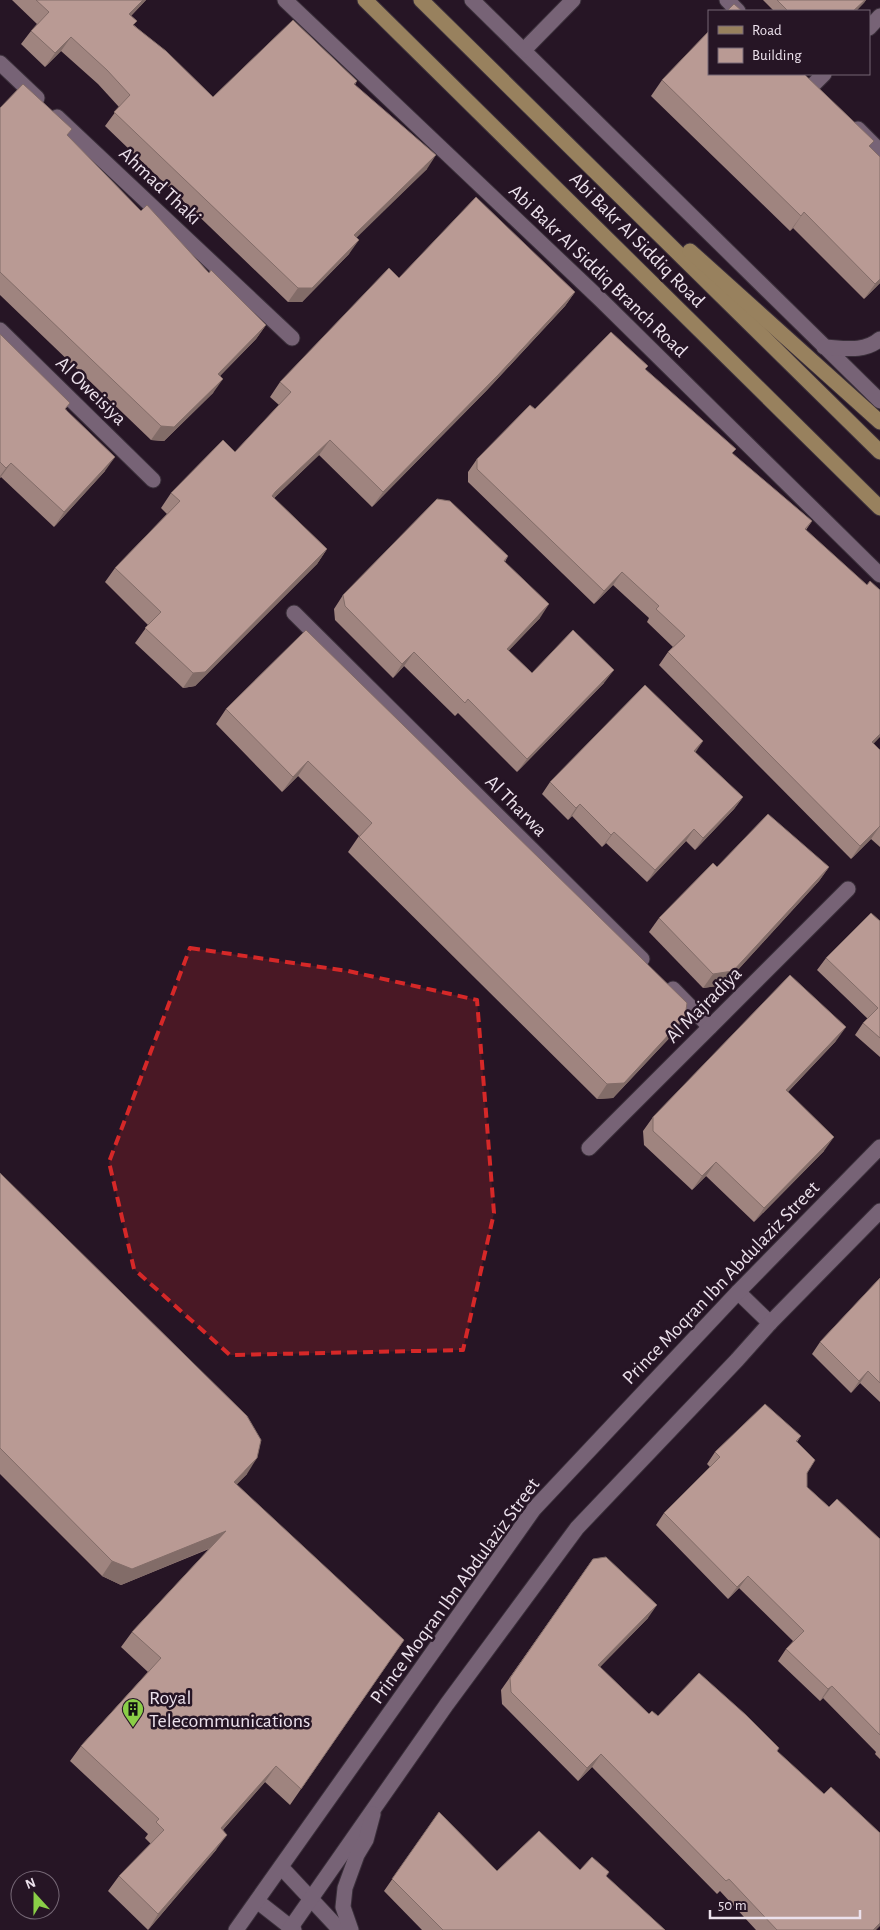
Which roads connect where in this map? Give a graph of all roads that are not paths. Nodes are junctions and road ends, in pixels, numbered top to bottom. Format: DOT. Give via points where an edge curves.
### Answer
graph roads {
  1 [pos="284,0"];
  2 [pos="365,0"];
  3 [pos="421,0"];
  4 [pos="472,0"];
  5 [pos="573,0"];
  6 [pos="727,0"];
  7 [pos="737,10"];
  8 [pos="880,16"];
  9 [pos="870,27"];
  10 [pos="524,50"];
  11 [pos="0,63"];
  12 [pos="803,75"];
  13 [pos="823,75"];
  14 [pos="813,85"];
  15 [pos="826,98"];
  16 [pos="533,110"];
  17 [pos="846,118"];
  18 [pos="880,151"];
  19 [pos="0,330"];
  20 [pos="292,338"];
  21 [pos="880,339"];
  22 [pos="824,347"];
  23 [pos="880,401"];
  24 [pos="880,422"];
  25 [pos="880,452"];
  26 [pos="153,480"];
  27 [pos="880,508"];
  28 [pos="880,575"];
  29 [pos="294,613"];
  30 [pos="848,889"];
  31 [pos="710,1027"];
  32 [pos="880,1147"];
  33 [pos="590,1148"];
  34 [pos="880,1211"];
  35 [pos="738,1292"];
  36 [pos="770,1323"];
  37 [pos="376,1802"];
  38 [pos="281,1867"];
  39 [pos="310,1897"];
  40 [pos="257,1900"];
  41 [pos="291,1929"];
  42 [pos="236,1930"];
  43 [pos="340,1930"];
  44 [pos="351,1930"];
  1 -- 28 [label="street, Abi Bakr Al Siddiq Branch Road" via="601,300"];
  2 -- 27 [label="main road, Abi Bakr Al Siddiq Road"];
  3 -- 16 [label="main road, Abi Bakr Al Siddiq Road"];
  4 -- 10 [label="street"];
  5 -- 10 [label="street"];
  6 -- 7 [label="street"];
  8 -- 9 [label="street"];
  10 -- 22 [label="street"];
  11 -- 20 [label="street, Ahmad Thaki"];
  12 -- 14 [label="street"];
  13 -- 14 [label="street"];
  14 -- 15 [label="street"];
  16 -- 24 [label="main road"];
  16 -- 25 [label="main road, Abi Bakr Al Siddiq Road"];
  17 -- 18 [label="street"];
  19 -- 26 [label="street, Al Oweisiya"];
  21 -- 22 [label="street" via="856,349"];
  22 -- 23 [label="street"];
  29 -- 31 [label="street, Al Tharwa"];
  30 -- 31 [label="street, Al Majradiya"];
  31 -- 33 [label="street, Al Majradiya"];
  32 -- 35 [label="street, Prince Moqran Ibn Abdulaziz Street"];
  34 -- 36 [label="street"];
  35 -- 36 [label="street"];
  35 -- 38 [label="street, Prince Moqran Ibn Abdulaziz Street" via="534,1508"];
  36 -- 37 [label="street" via="578,1528"];
  37 -- 39 [label="street"];
  37 -- 44 [label="street" via="366,1840 345,1888 343,1908"];
  38 -- 39 [label="street"];
  38 -- 40 [label="street, Prince Moqran Ibn Abdulaziz Street"];
  39 -- 41 [label="street"];
  39 -- 43 [label="street"];
  40 -- 41 [label="street"];
  40 -- 42 [label="street, Prince Moqran Ibn Abdulaziz Street"];
}
